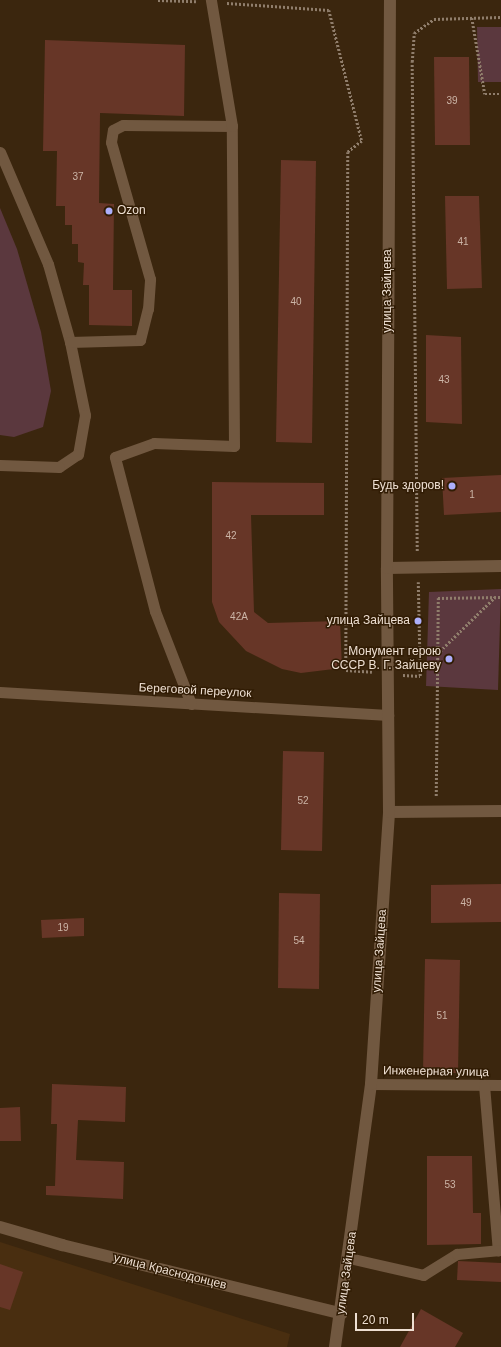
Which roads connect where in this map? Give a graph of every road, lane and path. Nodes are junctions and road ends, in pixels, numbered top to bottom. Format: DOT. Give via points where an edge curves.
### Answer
graph roads {
  1 [pos="158,0"];
  2 [pos="390,0"];
  3 [pos="211,1"];
  4 [pos="501,17"];
  5 [pos="472,18"];
  6 [pos="501,94"];
  7 [pos="232,126"];
  8 [pos="0,152"];
  9 [pos="70,342"];
  10 [pos="0,465"];
  11 [pos="501,566"];
  12 [pos="417,567"];
  13 [pos="387,568"];
  14 [pos="496,597"];
  15 [pos="501,597"];
  16 [pos="436,654"];
  17 [pos="388,674"];
  18 [pos="0,692"];
  19 [pos="191,704"];
  20 [pos="388,715"];
  21 [pos="436,811"];
  22 [pos="501,811"];
  23 [pos="389,812"];
  24 [pos="371,1084"];
  25 [pos="484,1085"];
  26 [pos="501,1085"];
  27 [pos="0,1227"];
  28 [pos="500,1250"];
  29 [pos="349,1258"];
  30 [pos="342,1314"];
  31 [pos="335,1347"];
  1 -- 3 [label="path"];
  2 -- 13 [label="main road, улица Зайцева"];
  3 -- 7 [label="lane"];
  3 -- 17 [label="path" via="329,10 362,141 348,152 346,670"];
  4 -- 5 [label="path"];
  5 -- 6 [label="path" via="485,94"];
  5 -- 12 [label="path" via="434,19 414,33 412,62"];
  7 -- 9 [label="lane" via="123,125 113,130 112,142 150,279 148,309 140,340"];
  7 -- 19 [label="lane" via="234,446 154,443 115,457 155,611"];
  8 -- 9 [label="lane" via="48,264"];
  9 -- 10 [label="lane" via="85,415 78,454 59,467"];
  11 -- 12 [label="main road"];
  12 -- 13 [label="main road"];
  12 -- 17 [label="path" via="420,676"];
  13 -- 17 [label="main road, улица Зайцева"];
  14 -- 15 [label="path"];
  14 -- 16 [label="path"];
  14 -- 16 [label="path" via="438,598"];
  16 -- 21 [label="path"];
  17 -- 20 [label="main road, улица Зайцева"];
  18 -- 19 [label="lane, Береговой переулок"];
  19 -- 20 [label="lane, Береговой переулок"];
  20 -- 23 [label="main road, улица Зайцева"];
  21 -- 22 [label="main road"];
  21 -- 23 [label="main road"];
  23 -- 24 [label="main road, улица Зайцева"];
  24 -- 25 [label="lane, Инженерная улица"];
  24 -- 29 [label="main road, улица Зайцева"];
  25 -- 26 [label="lane, Инженерная улица"];
  25 -- 28 [label="lane"];
  27 -- 30 [label="main road, улица Краснодонцев" via="62,1245"];
  28 -- 29 [label="lane" via="457,1254 423,1275"];
  29 -- 30 [label="main road, улица Зайцева"];
  30 -- 31 [label="main road, улица Зайцева"];
}
